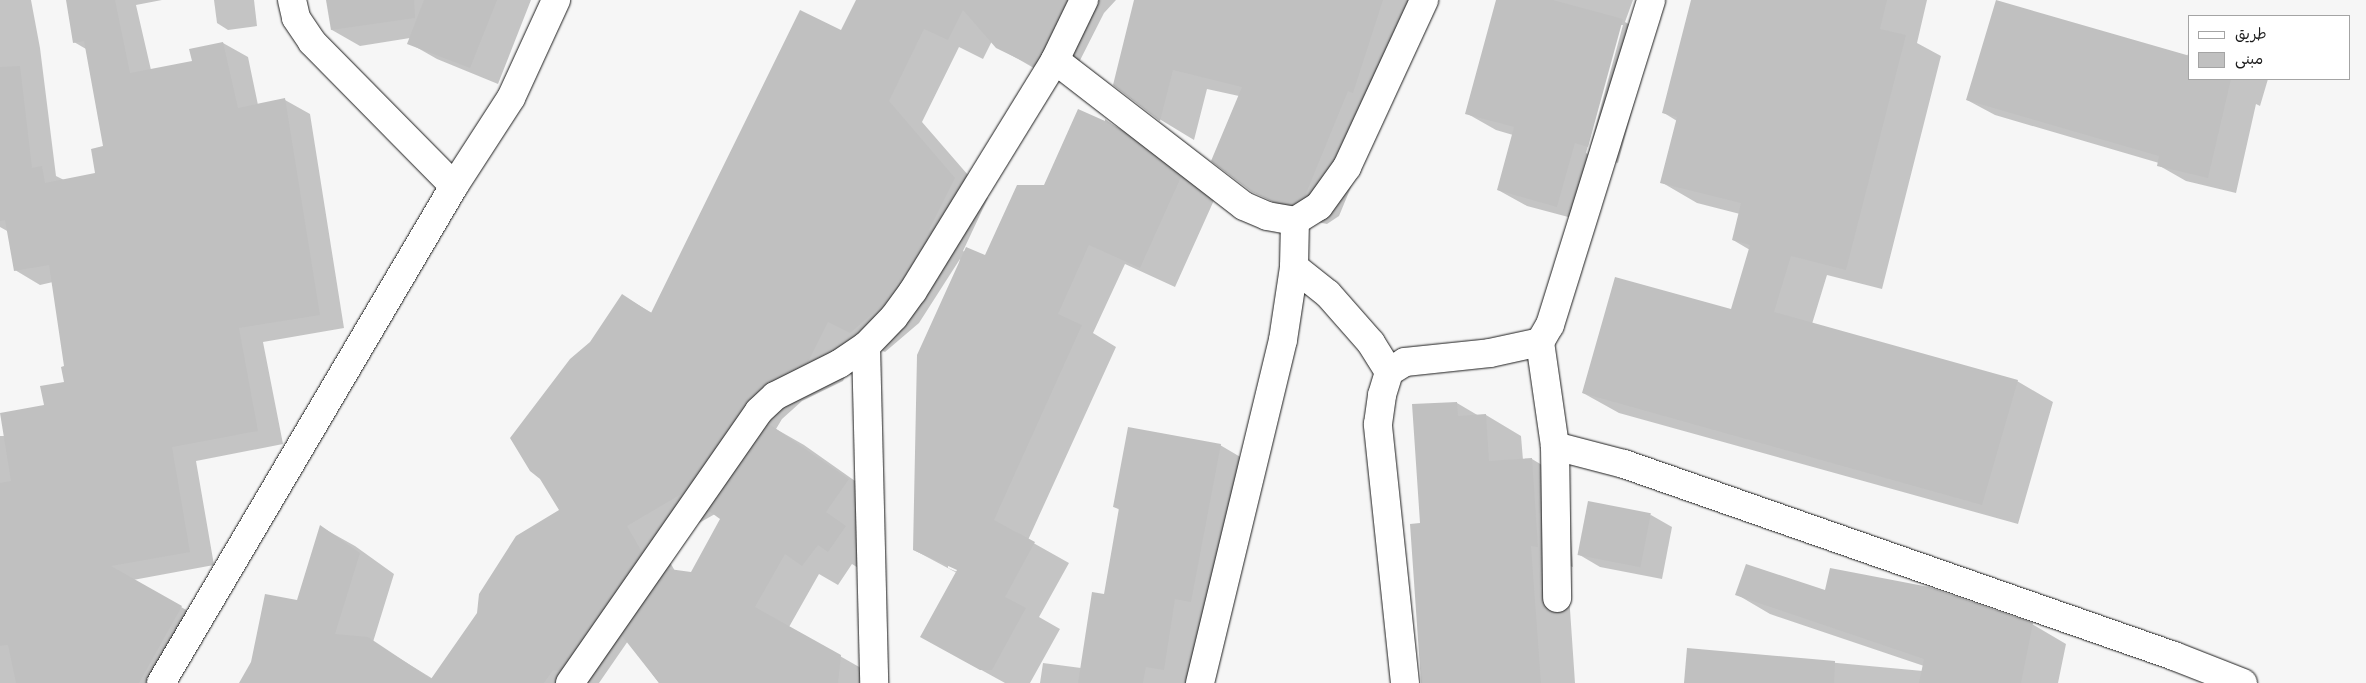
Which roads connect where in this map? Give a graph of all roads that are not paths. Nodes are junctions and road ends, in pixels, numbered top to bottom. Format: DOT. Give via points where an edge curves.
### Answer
graph roads {
  1 [pos="292,0"];
  2 [pos="556,0"];
  3 [pos="1084,0"];
  4 [pos="1424,0"];
  5 [pos="1651,0"];
  6 [pos="1055,60"];
  7 [pos="454,186"];
  8 [pos="1295,221"];
  9 [pos="1294,267"];
  10 [pos="1540,342"];
  11 [pos="866,346"];
  12 [pos="1390,372"];
  13 [pos="1555,446"];
  14 [pos="1557,598"];
  15 [pos="162,683"];
  16 [pos="570,683"];
  17 [pos="874,683"];
  18 [pos="1200,683"];
  19 [pos="1405,683"];
  20 [pos="2243,683"];
  1 -- 7 [label="street" via="296,18 312,42"];
  2 -- 7 [label="street" via="511,98"];
  3 -- 6 [label="street"];
  4 -- 8 [label="street" via="1347,167 1319,206"];
  5 -- 10 [label="street" via="1550,325"];
  6 -- 8 [label="street" via="1244,206 1267,216"];
  6 -- 11 [label="street" via="913,291"];
  7 -- 15 [label="street"];
  8 -- 9 [label="street"];
  9 -- 12 [label="street" via="1328,294 1372,343"];
  9 -- 18 [label="street" via="1283,340"];
  10 -- 12 [label="street" via="1490,353 1405,362"];
  10 -- 13 [label="street"];
  11 -- 16 [label="street" via="839,364 776,396 759,412"];
  11 -- 17 [label="street"];
  12 -- 19 [label="street" via="1382,394 1378,424"];
  13 -- 14 [label="street"];
  13 -- 20 [label="street" via="1624,464"];
}
